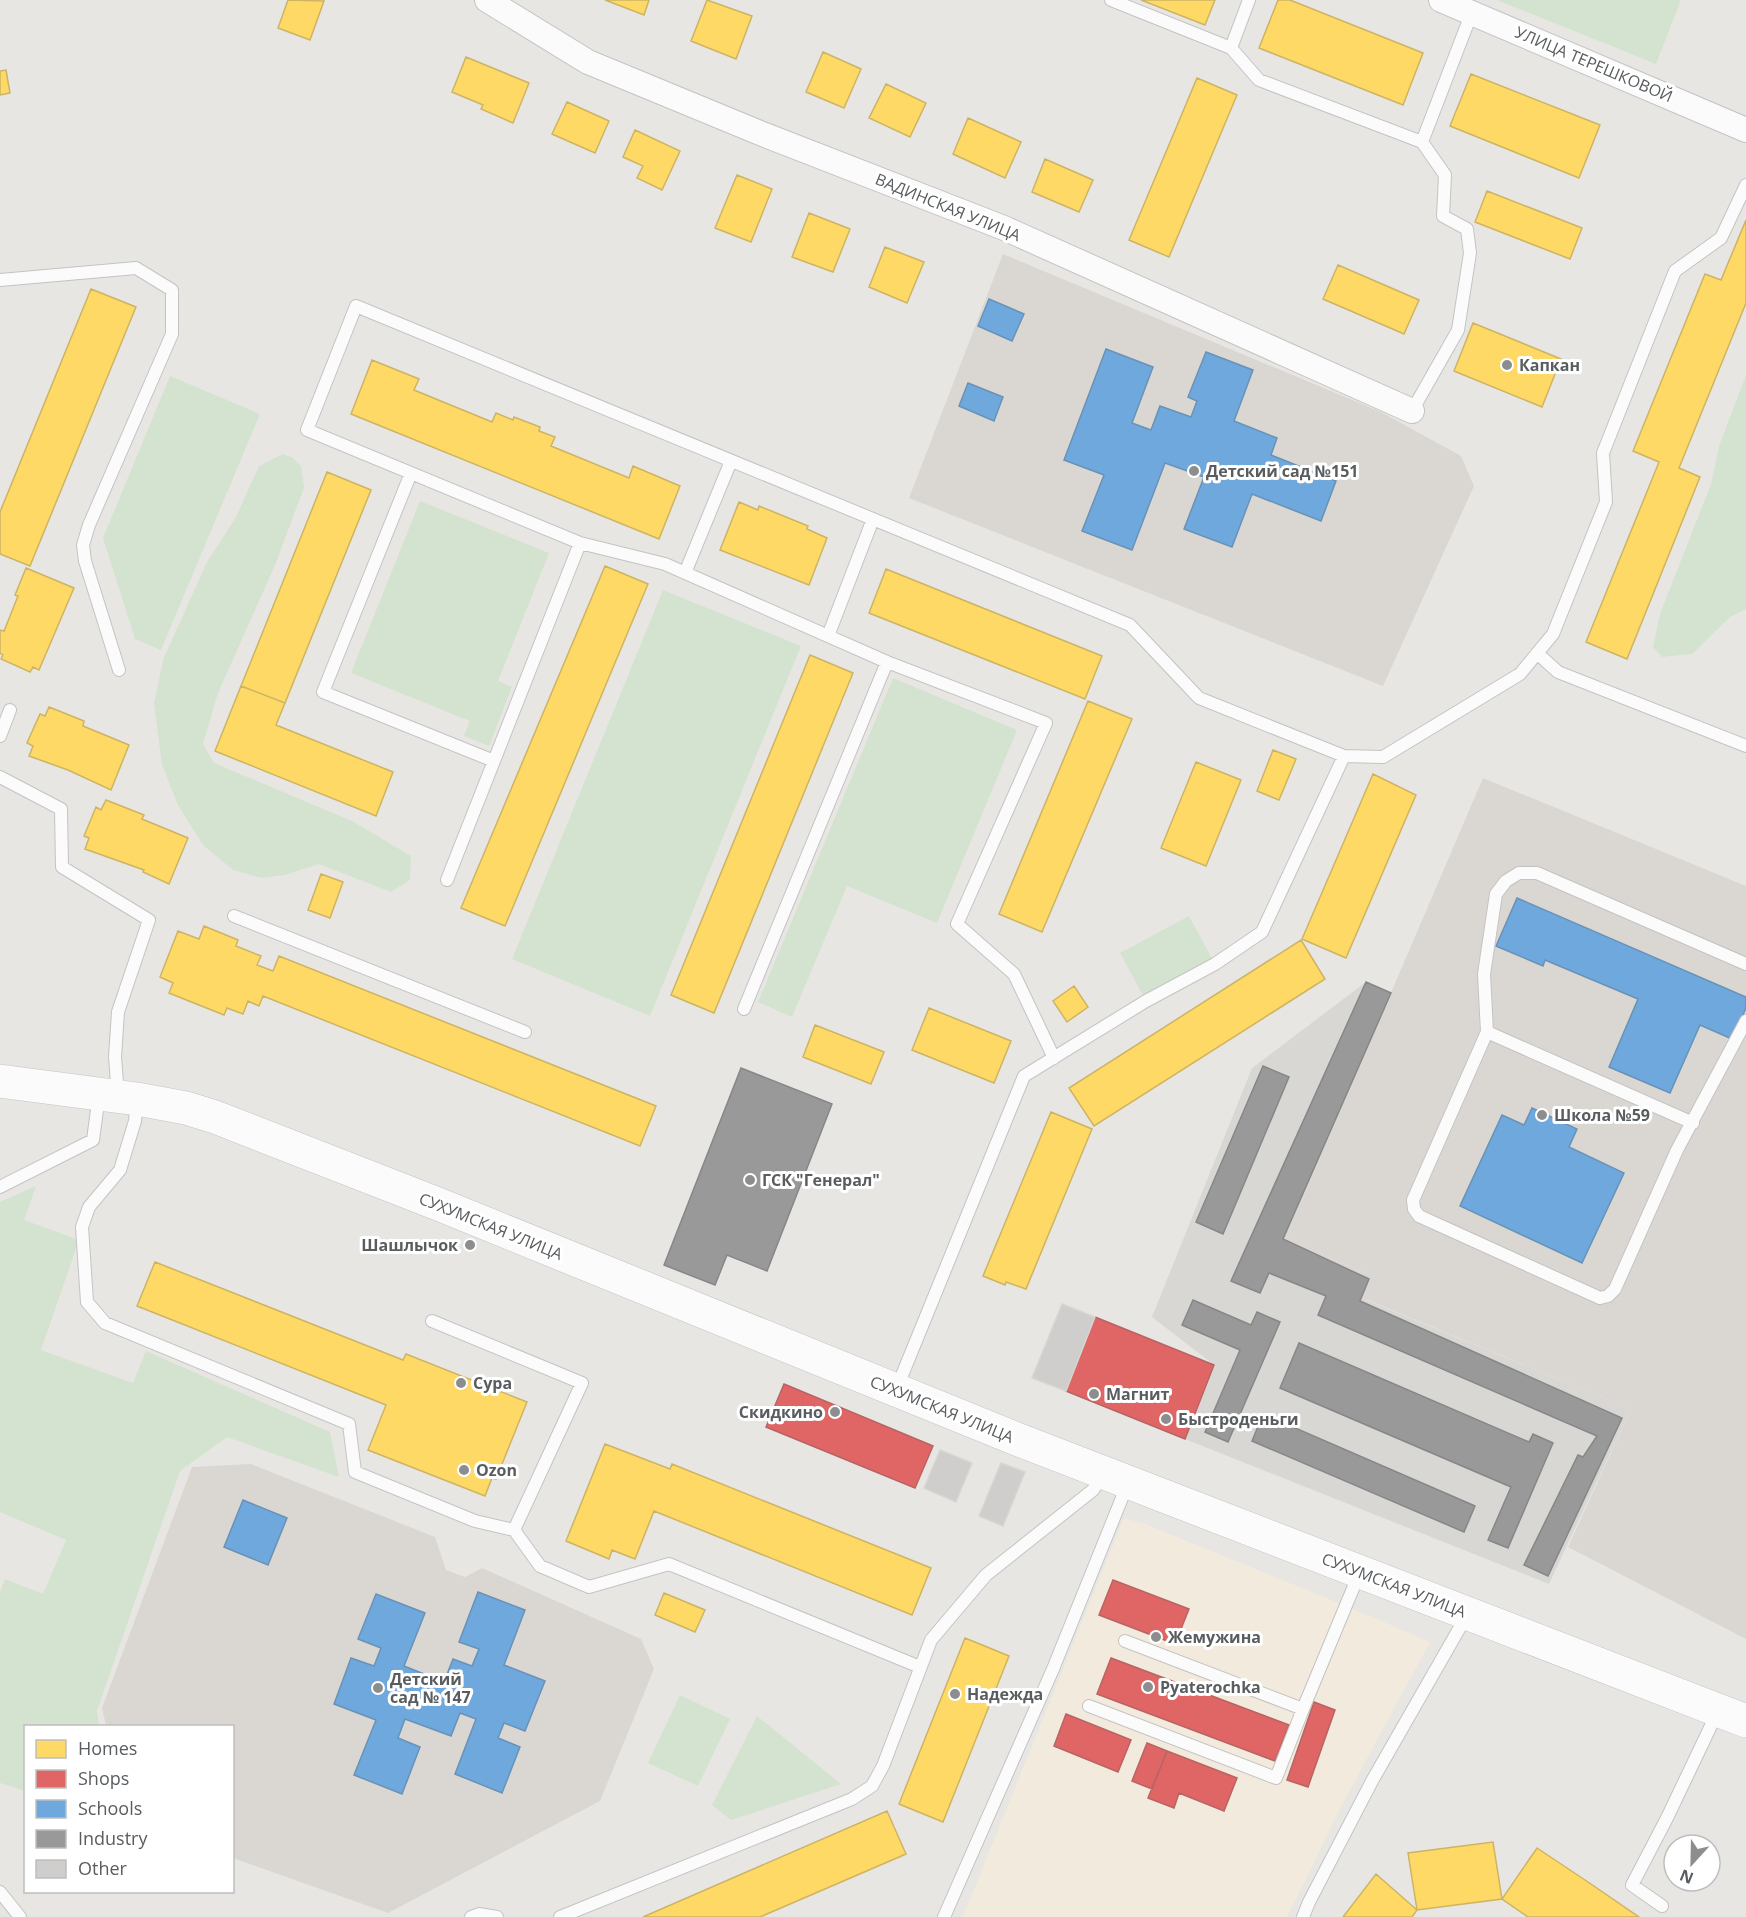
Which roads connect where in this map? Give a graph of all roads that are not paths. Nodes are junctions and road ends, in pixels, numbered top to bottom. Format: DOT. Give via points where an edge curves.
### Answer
graph roads {
  1 [pos="487,0"];
  2 [pos="1111,0"];
  3 [pos="1249,0"];
  4 [pos="1441,0"];
  5 [pos="1472,12"];
  6 [pos="1231,48"];
  7 [pos="1746,130"];
  8 [pos="1422,142"];
  9 [pos="1746,185"];
  10 [pos="0,280"];
  11 [pos="1412,411"];
  12 [pos="731,461"];
  13 [pos="411,473"];
  14 [pos="873,519"];
  15 [pos="580,543"];
  16 [pos="685,573"];
  17 [pos="828,636"];
  18 [pos="1537,653"];
  19 [pos="887,662"];
  20 [pos="119,670"];
  21 [pos="10,710"];
  22 [pos="0,736"];
  23 [pos="1746,746"];
  24 [pos="1344,756"];
  25 [pos="494,761"];
  26 [pos="0,777"];
  27 [pos="447,880"];
  28 [pos="234,916"];
  29 [pos="1746,964"];
  30 [pos="744,1009"];
  31 [pos="1746,1021"];
  32 [pos="525,1032"];
  33 [pos="1486,1032"];
  34 [pos="1054,1059"];
  35 [pos="0,1081"];
  36 [pos="118,1097"];
  37 [pos="1693,1123"];
  38 [pos="0,1187"];
  39 [pos="432,1321"];
  40 [pos="895,1391"];
  41 [pos="1116,1478"];
  42 [pos="513,1530"];
  43 [pos="1360,1572"];
  44 [pos="1467,1614"];
  45 [pos="1125,1641"];
  46 [pos="920,1667"];
  47 [pos="1089,1706"];
  48 [pos="1303,1709"];
  49 [pos="1732,1716"];
  50 [pos="0,1892"];
  51 [pos="1662,1906"];
  52 [pos="20,1917"];
  53 [pos="471,1917"];
  54 [pos="496,1917"];
  55 [pos="560,1917"];
  56 [pos="944,1917"];
  57 [pos="1303,1917"];
  1 -- 11 [label="street, ВАДИНСКАЯ УЛИЦА" via="588,62 1004,228"];
  2 -- 6 [label="lane"];
  3 -- 6 [label="lane"];
  4 -- 5 [label="street, УЛИЦА ТЕРЕШКОВОЙ"];
  5 -- 7 [label="street, УЛИЦА ТЕРЕШКОВОЙ"];
  5 -- 8 [label="lane"];
  6 -- 8 [label="lane" via="1259,80"];
  8 -- 11 [label="lane" via="1445,175 1443,216 1467,229 1470,253 1458,330"];
  9 -- 18 [label="lane" via="1721,238 1676,271 1603,453 1606,502 1553,634"];
  10 -- 20 [label="lane" via="136,268 172,290 172,334 83,545"];
  12 -- 13 [label="lane" via="356,306 307,430"];
  12 -- 14 [label="lane"];
  12 -- 16 [label="lane"];
  13 -- 15 [label="lane"];
  13 -- 25 [label="lane" via="323,692"];
  14 -- 17 [label="lane"];
  14 -- 24 [label="lane" via="1130,625 1199,698"];
  15 -- 16 [label="lane" via="665,564"];
  15 -- 25 [label="lane"];
  16 -- 17 [label="lane"];
  17 -- 19 [label="lane"];
  18 -- 23 [label="lane" via="1558,672"];
  18 -- 24 [label="lane" via="1520,674 1383,757"];
  19 -- 30 [label="lane"];
  19 -- 34 [label="lane" via="1046,723 957,924 1014,974"];
  21 -- 22 [label="lane"];
  24 -- 34 [label="lane" via="1262,932"];
  25 -- 27 [label="lane"];
  26 -- 36 [label="lane" via="62,809 62,867 149,920 118,1012"];
  28 -- 32 [label="lane"];
  29 -- 33 [label="lane" via="1537,873 1519,873 1496,894 1484,974"];
  31 -- 37 [label="lane"];
  33 -- 37 [label="lane"];
  33 -- 37 [label="lane" via="1413,1200 1413,1209 1419,1216 1600,1298 1615,1289"];
  34 -- 40 [label="lane" via="1024,1076"];
  35 -- 36 [label="main road, СУХУМСКАЯ УЛИЦА"];
  36 -- 38 [label="lane" via="93,1140"];
  36 -- 40 [label="main road, СУХУМСКАЯ УЛИЦА" via="215,1117"];
  36 -- 42 [label="lane" via="135,1121 120,1170 89,1207 82,1227 87,1302 105,1323 349,1424 355,1472 475,1521"];
  39 -- 42 [label="lane" via="582,1383"];
  40 -- 41 [label="main road, СУХУМСКАЯ УЛИЦА"];
  41 -- 43 [label="main road, СУХУМСКАЯ УЛИЦА"];
  41 -- 46 [label="lane" via="1093,1490 986,1575 931,1640"];
  41 -- 56 [label="lane" via="1053,1670"];
  42 -- 46 [label="lane" via="540,1566 589,1587 669,1564"];
  43 -- 44 [label="main road, СУХУМСКАЯ УЛИЦА"];
  43 -- 48 [label="lane"];
  44 -- 49 [label="main road, СУХУМСКАЯ УЛИЦА"];
  44 -- 57 [label="lane" via="1372,1781"];
  45 -- 48 [label="lane"];
  46 -- 55 [label="lane" via="872,1786 852,1799"];
  47 -- 48 [label="lane" via="1276,1778"];
  49 -- 51 [label="lane" via="1667,1818 1632,1885"];
  50 -- 52 [label="lane"];
  53 -- 54 [label="lane"];
}
